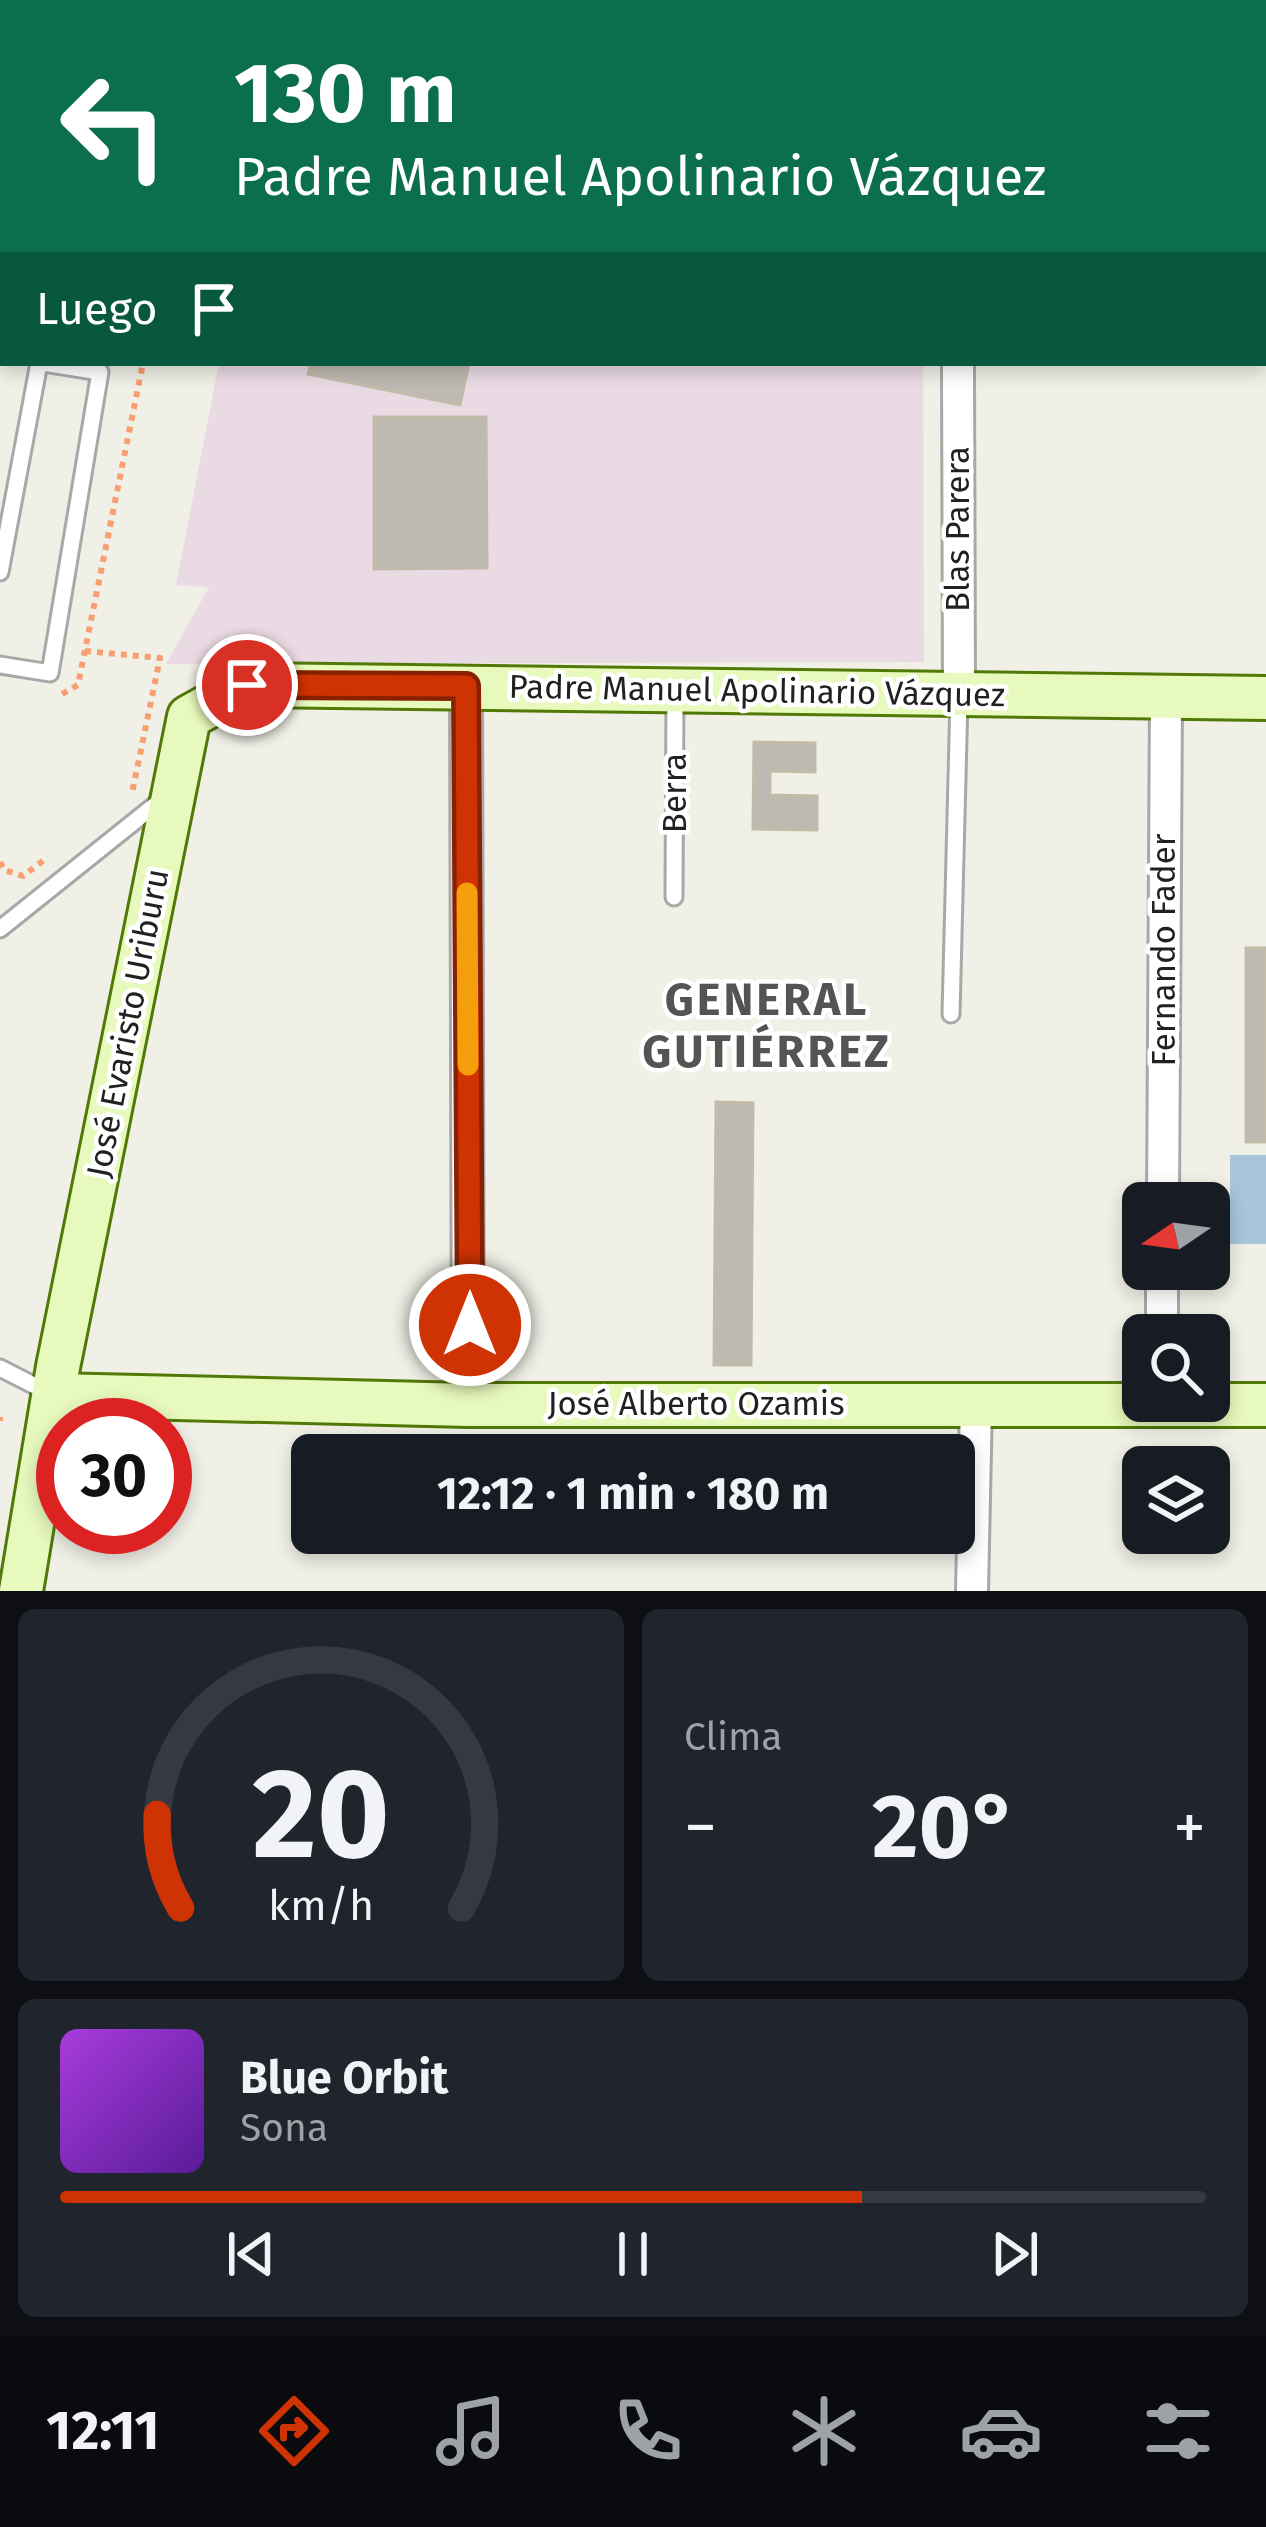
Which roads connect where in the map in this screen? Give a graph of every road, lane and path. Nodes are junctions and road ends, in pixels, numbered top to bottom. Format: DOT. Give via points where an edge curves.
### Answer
graph roads {
  1 [pos="40,366"];
  2 [pos="63,366"];
  3 [pos="142,366"];
  4 [pos="958,366"];
  5 [pos="0,572"];
  6 [pos="85,651"];
  7 [pos="0,665"];
  8 [pos="247,685"];
  9 [pos="466,686"];
  10 [pos="675,690"];
  11 [pos="48,691"];
  12 [pos="959,695"];
  13 [pos="1166,698"];
  14 [pos="1266,698"];
  15 [pos="175,787"];
  16 [pos="121,803"];
  17 [pos="674,897"];
  18 [pos="0,929"];
  19 [pos="951,1014"];
  20 [pos="1162,1182"];
  21 [pos="0,1368"];
  22 [pos="54,1395"];
  23 [pos="1122,1402"];
  24 [pos="976,1403"];
  25 [pos="1230,1404"];
  26 [pos="468,1405"];
  27 [pos="1266,1405"];
  28 [pos="21,1591"];
  29 [pos="972,1591"];
  1 -- 5 [label="lane"];
  2 -- 7 [label="lane" via="100,371 50,673"];
  3 -- 6 [label="path"];
  4 -- 12 [label="street, Blas Parera"];
  6 -- 11 [label="path" via="78,686"];
  6 -- 16 [label="path" via="160,658 131,796"];
  8 -- 9 [label="main road, Padre Manuel Apolinario Vázquez"];
  8 -- 15 [label="main road, José Evaristo Uriburu" via="189,717"];
  9 -- 10 [label="main road, Padre Manuel Apolinario Vázquez"];
  9 -- 26 [label="street"];
  10 -- 12 [label="main road, Padre Manuel Apolinario Vázquez"];
  10 -- 17 [label="lane, Berra"];
  12 -- 13 [label="main road, Padre Manuel Apolinario Vázquez"];
  12 -- 19 [label="lane"];
  13 -- 14 [label="main road, Padre Manuel Apolinario Vázquez"];
  13 -- 20 [label="street, Fernando Fader"];
  15 -- 18 [label="lane"];
  15 -- 22 [label="main road, José Evaristo Uriburu"];
  21 -- 22 [label="lane"];
  22 -- 26 [label="main road, José Alberto Ozamis"];
  22 -- 28 [label="main road, José Evaristo Uriburu"];
  23 -- 24 [label="main road, José Alberto Ozamis"];
  24 -- 26 [label="main road, José Alberto Ozamis"];
  24 -- 29 [label="street"];
  25 -- 27 [label="main road, José Alberto Ozamis"];
}
